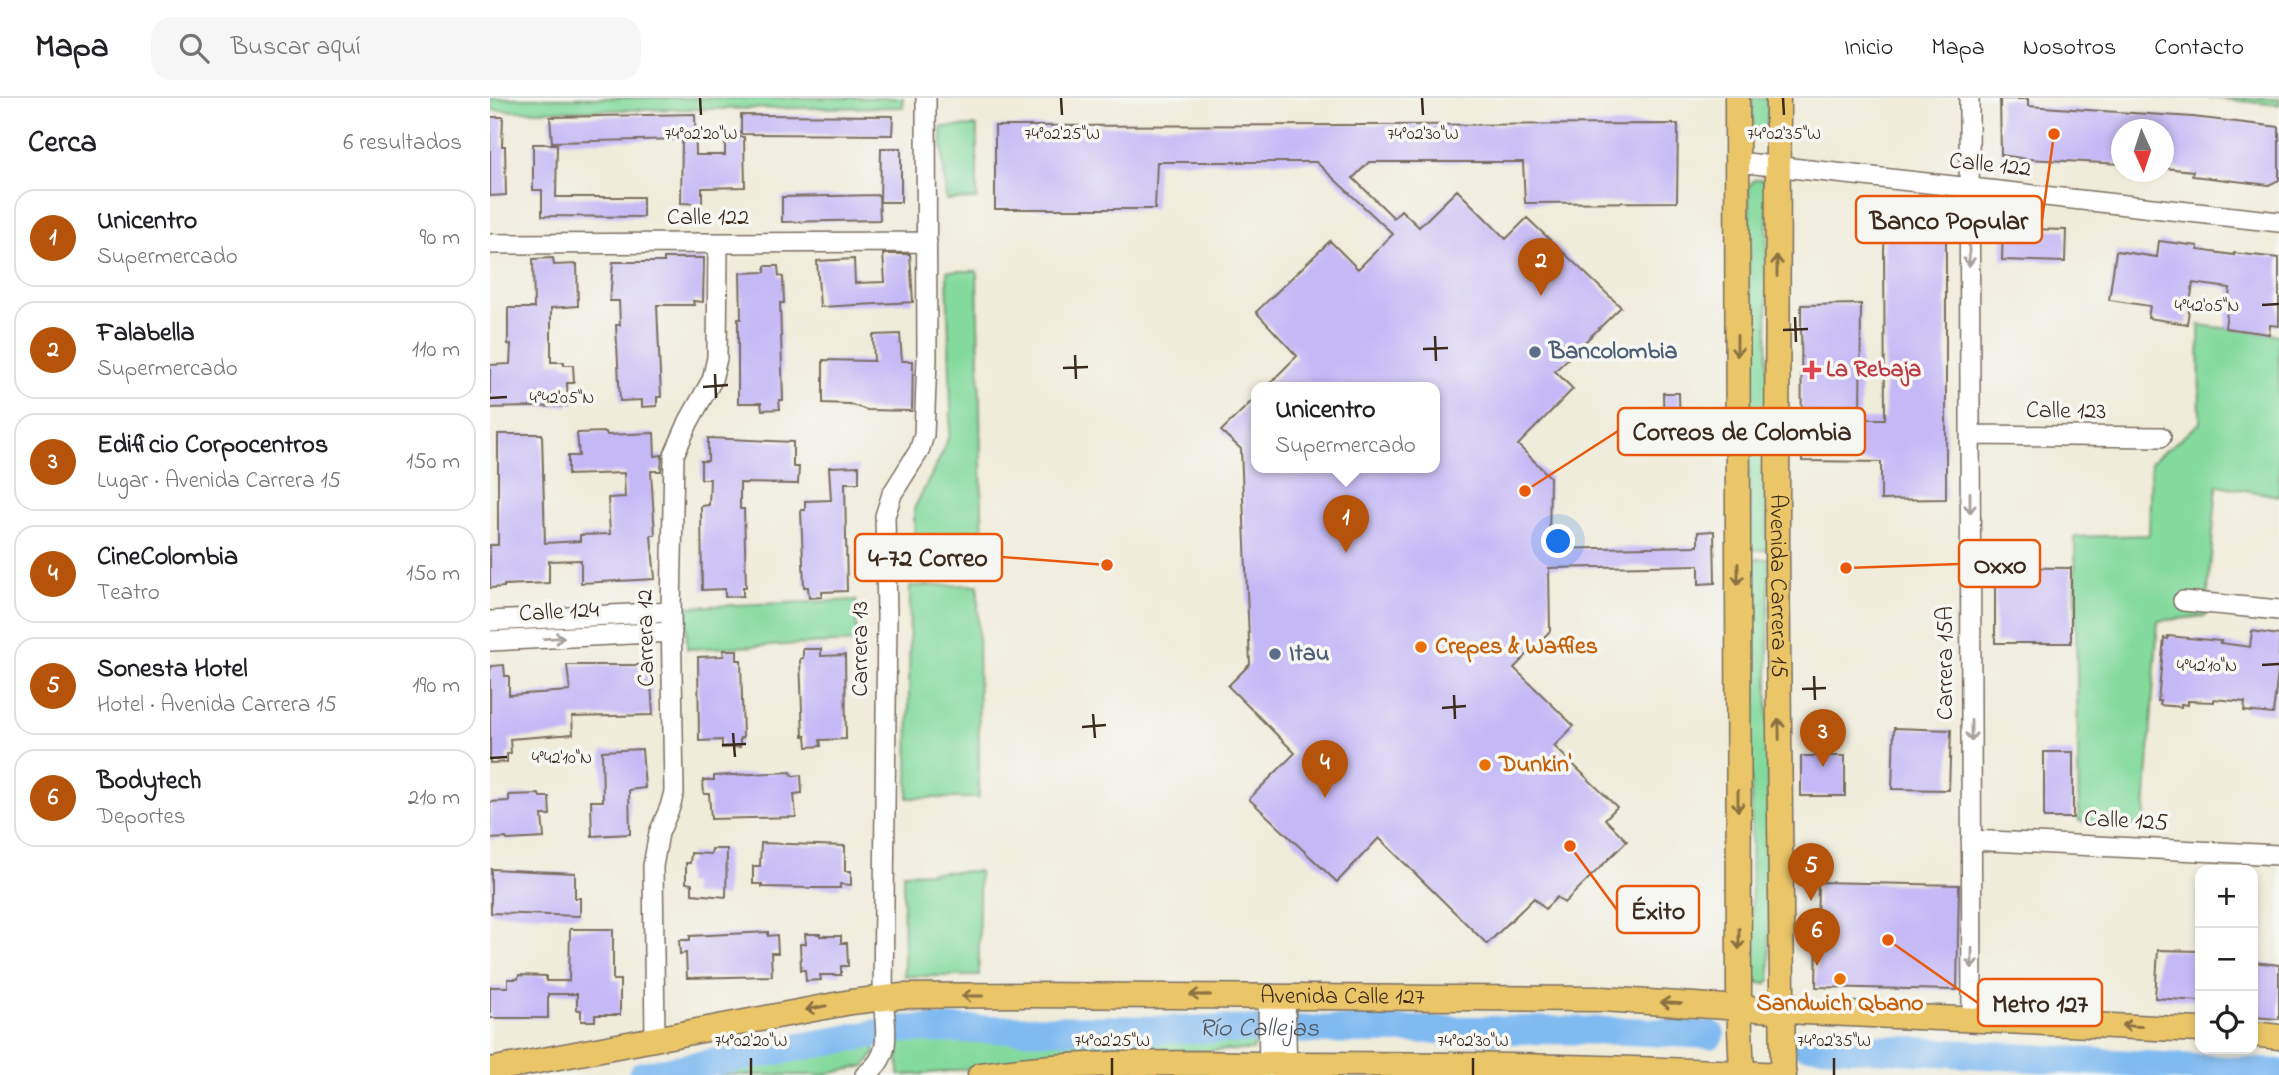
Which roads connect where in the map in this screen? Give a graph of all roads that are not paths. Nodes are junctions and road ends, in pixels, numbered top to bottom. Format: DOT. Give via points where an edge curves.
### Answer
graph roads {
  1 [pos="926,98"];
  2 [pos="1737,98"];
  3 [pos="1778,98"];
  4 [pos="1969,98"];
  5 [pos="1737,162"];
  6 [pos="1777,166"];
  7 [pos="1970,188"];
  8 [pos="2279,222"];
  9 [pos="927,242"];
  10 [pos="718,243"];
  11 [pos="490,244"];
  12 [pos="1970,435"];
  13 [pos="2161,437"];
  14 [pos="2183,601"];
  15 [pos="2279,610"];
  16 [pos="671,612"];
  17 [pos="490,621"];
  18 [pos="672,632"];
  19 [pos="490,641"];
  20 [pos="1971,840"];
  21 [pos="2279,855"];
  22 [pos="884,1002"];
  23 [pos="1277,1006"];
  24 [pos="1739,1007"];
  25 [pos="1781,1010"];
  26 [pos="1972,1018"];
  27 [pos="2195,1030"];
  28 [pos="2258,1035"];
  29 [pos="2279,1037"];
  30 [pos="655,1039"];
  31 [pos="1278,1063"];
  32 [pos="490,1070"];
  33 [pos="1518,1070"];
  34 [pos="1040,1072"];
  35 [pos="1742,1074"];
  36 [pos="865,1075"];
  37 [pos="980,1075"];
  38 [pos="1783,1075"];
  1 -- 9 [label="street, Carrera 13"];
  2 -- 5 [label="main road, Avenida Carrera 15"];
  3 -- 6 [label="main road, Avenida Carrera 15"];
  4 -- 7 [label="street, Carrera 15A"];
  5 -- 6 [label="street, Calle 122"];
  5 -- 24 [label="main road, Avenida Carrera 15, one-way"];
  6 -- 7 [label="street, Calle 122"];
  25 -- 6 [label="main road, Avenida Carrera 15, one-way"];
  7 -- 8 [label="street, Calle 122"];
  7 -- 12 [label="street, Carrera 15A, one-way"];
  9 -- 10 [label="street, Calle 122"];
  9 -- 22 [label="street, Carrera 13" via="923,435 919,450 891,494 885,516"];
  10 -- 11 [label="street, Calle 122"];
  10 -- 16 [label="street, Carrera 12" via="717,358 712,380 674,455"];
  12 -- 13 [label="street, Calle 123"];
  12 -- 20 [label="street, Carrera 15A, one-way"];
  14 -- 15 [label="street"];
  16 -- 17 [label="street, Calle 124"];
  16 -- 18 [label="street, Carrera 12"];
  19 -- 18 [label="street, Calle 124, one-way"];
  18 -- 30 [label="street, Carrera 12" via="674,792 653,866"];
  20 -- 21 [label="street, Calle 125"];
  20 -- 26 [label="street, Carrera 15A, one-way"];
  23 -- 22 [label="main road, Avenida Calle 127, one-way"];
  22 -- 30 [label="main road, Avenida Calle 127, one-way"];
  22 -- 36 [label="street, Carrera 13" via="884,1054"];
  24 -- 23 [label="main road, Avenida Calle 127, one-way" via="1602,999"];
  23 -- 31 [label="street"];
  24 -- 25 [label="main road, Avenida Calle 127"];
  24 -- 35 [label="main road, Avenida Carrera 15"];
  25 -- 26 [label="main road, Avenida Calle 127"];
  25 -- 38 [label="main road, Avenida Carrera 15"];
  27 -- 26 [label="main road, Avenida Calle 127, one-way"];
  28 -- 29 [label="main road"];
  30 -- 32 [label="main road, Avenida Calle 127"];
  31 -- 33 [label="main road"];
  31 -- 34 [label="main road"];
  33 -- 35 [label="main road"];
  34 -- 37 [label="main road"];
  35 -- 38 [label="main road"];
}
